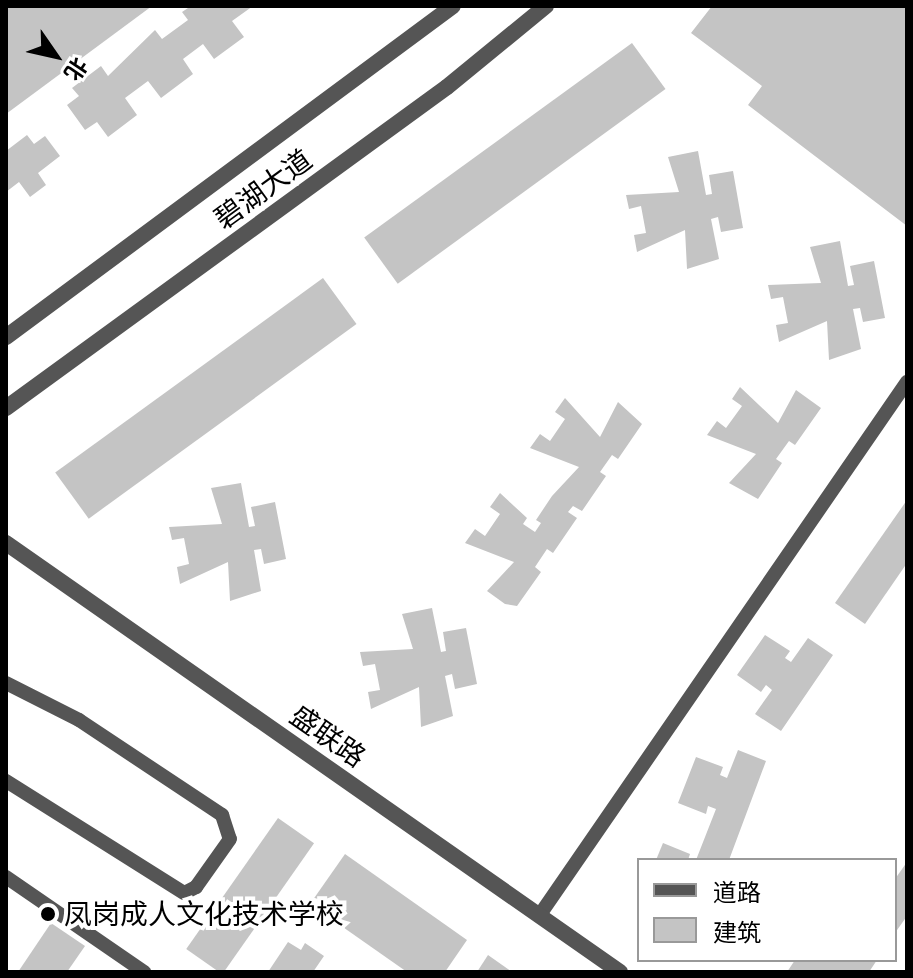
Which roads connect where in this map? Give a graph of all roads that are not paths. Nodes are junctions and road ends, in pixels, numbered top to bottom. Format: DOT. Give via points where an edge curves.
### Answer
graph roads {
  1 [pos="453,6"];
  2 [pos="546,6"];
  3 [pos="6,337"];
  4 [pos="907,382"];
  5 [pos="6,408"];
  6 [pos="6,543"];
  7 [pos="6,683"];
  8 [pos="6,781"];
  9 [pos="6,877"];
  10 [pos="539,916"];
  11 [pos="144,972"];
  12 [pos="620,972"];
  1 -- 3 [label="street, 碧湖大道"];
  2 -- 5 [label="street, 碧湖大道" via="459,78"];
  4 -- 10 [label="lane"];
  6 -- 10 [label="street, 盛联路"];
  7 -- 8 [label="lane" via="79,720 222,815 230,839 196,887 184,893"];
  9 -- 11 [label="lane"];
  10 -- 12 [label="street, 盛联路"];
}
